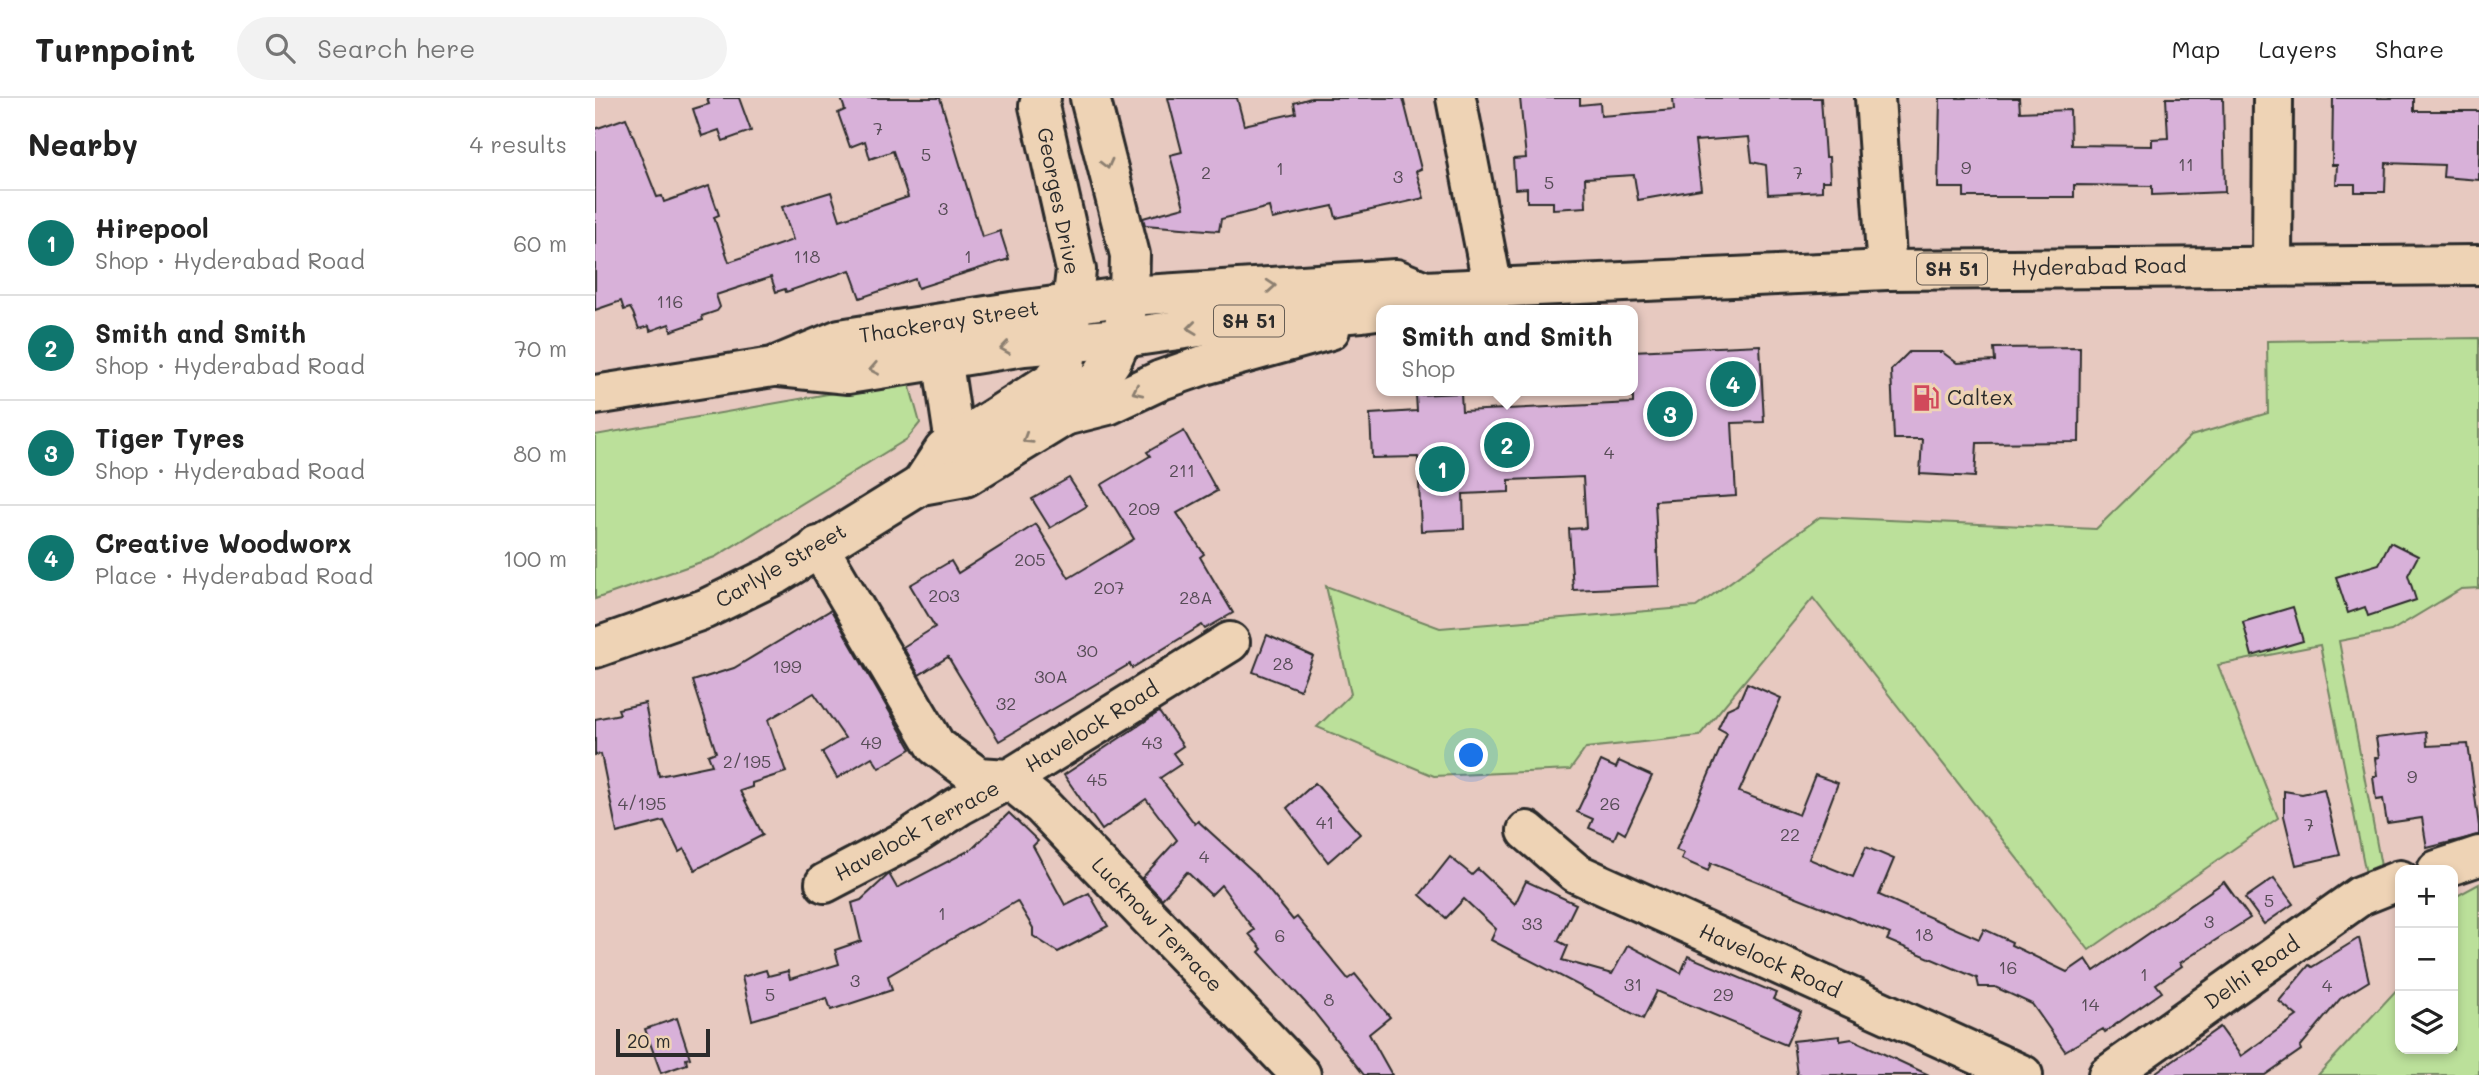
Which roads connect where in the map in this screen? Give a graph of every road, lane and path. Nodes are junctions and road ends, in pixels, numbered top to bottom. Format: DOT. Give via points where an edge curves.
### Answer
graph roads {
  1 [pos="1041,98"];
  2 [pos="1090,98"];
  3 [pos="1456,98"];
  4 [pos="1875,98"];
  5 [pos="2273,98"];
  6 [pos="2272,265"];
  7 [pos="2479,265"];
  8 [pos="1888,271"];
  9 [pos="1493,289"];
  10 [pos="1425,291"];
  11 [pos="1129,296"];
  12 [pos="1072,304"];
  13 [pos="1407,305"];
  14 [pos="1376,310"];
  15 [pos="1363,312"];
  16 [pos="1122,338"];
  17 [pos="1069,342"];
  18 [pos="941,357"];
  19 [pos="773,367"];
  20 [pos="595,395"];
  21 [pos="1063,417"];
  22 [pos="955,444"];
  23 [pos="921,485"];
  24 [pos="818,546"];
  25 [pos="1230,642"];
  26 [pos="595,648"];
  27 [pos="1009,779"];
  28 [pos="1527,831"];
  29 [pos="2479,856"];
  30 [pos="2452,865"];
  31 [pos="2395,882"];
  32 [pos="825,883"];
  33 [pos="1301,1075"];
  34 [pos="2022,1075"];
  35 [pos="2108,1075"];
  1 -- 12 [label="main road, Georges Drive" via="1039,106 1076,271"];
  2 -- 11 [label="main road, one-way" via="1130,255"];
  3 -- 9 [label="main road"];
  4 -- 8 [label="main road"];
  5 -- 6 [label="main road"];
  6 -- 7 [label="main road, Hyderabad Road / SH 51"];
  6 -- 8 [label="main road, Hyderabad Road / SH 51"];
  8 -- 9 [label="main road, Hyderabad Road / SH 51"];
  9 -- 10 [label="main road, Hyderabad Road / SH 51"];
  11 -- 10 [label="main road, Hyderabad Road / SH 51, one-way" via="1397,279"];
  10 -- 13 [label="main road, Hyderabad Road / SH 51"];
  11 -- 12 [label="main road, Thackeray Street"];
  11 -- 16 [label="main road"];
  12 -- 17 [label="main road, Carlyle Street"];
  12 -- 19 [label="main road, Thackeray Street" via="840,339"];
  14 -- 15 [label="main road, Hyderabad Road / SH 51"];
  15 -- 16 [label="main road, Hyderabad Road / SH 51, one-way" via="1235,322"];
  15 -- 21 [label="main road, one-way" via="1332,330 1205,365 1108,405"];
  16 -- 17 [label="main road, Hyderabad Road / SH 51"];
  16 -- 21 [label="main road, Carlyle Street" via="1093,388"];
  17 -- 18 [label="main road, Thackeray Street, one-way"];
  17 -- 22 [label="main road, Carlyle Street" via="1065,366 1052,381"];
  18 -- 19 [label="main road, Thackeray Street, one-way" via="848,374"];
  18 -- 22 [label="main road"];
  19 -- 20 [label="main road, Thackeray Street"];
  21 -- 23 [label="main road, Carlyle Street, one-way" via="965,477"];
  22 -- 23 [label="main road, Carlyle Street" via="944,450"];
  23 -- 24 [label="main road, Carlyle Street"];
  24 -- 26 [label="main road, Carlyle Street" via="777,574 705,609"];
  24 -- 27 [label="main road, Havelock Road" via="936,746 978,777"];
  25 -- 27 [label="main road, Havelock Road"];
  27 -- 32 [label="main road, Havelock Terrace"];
  27 -- 33 [label="main road, Lucknow Terrace" via="1042,806"];
  28 -- 34 [label="main road, Havelock Road" via="1576,873"];
  29 -- 30 [label="main road"];
  31 -- 35 [label="main road, Delhi Road" via="2360,896"];
}
